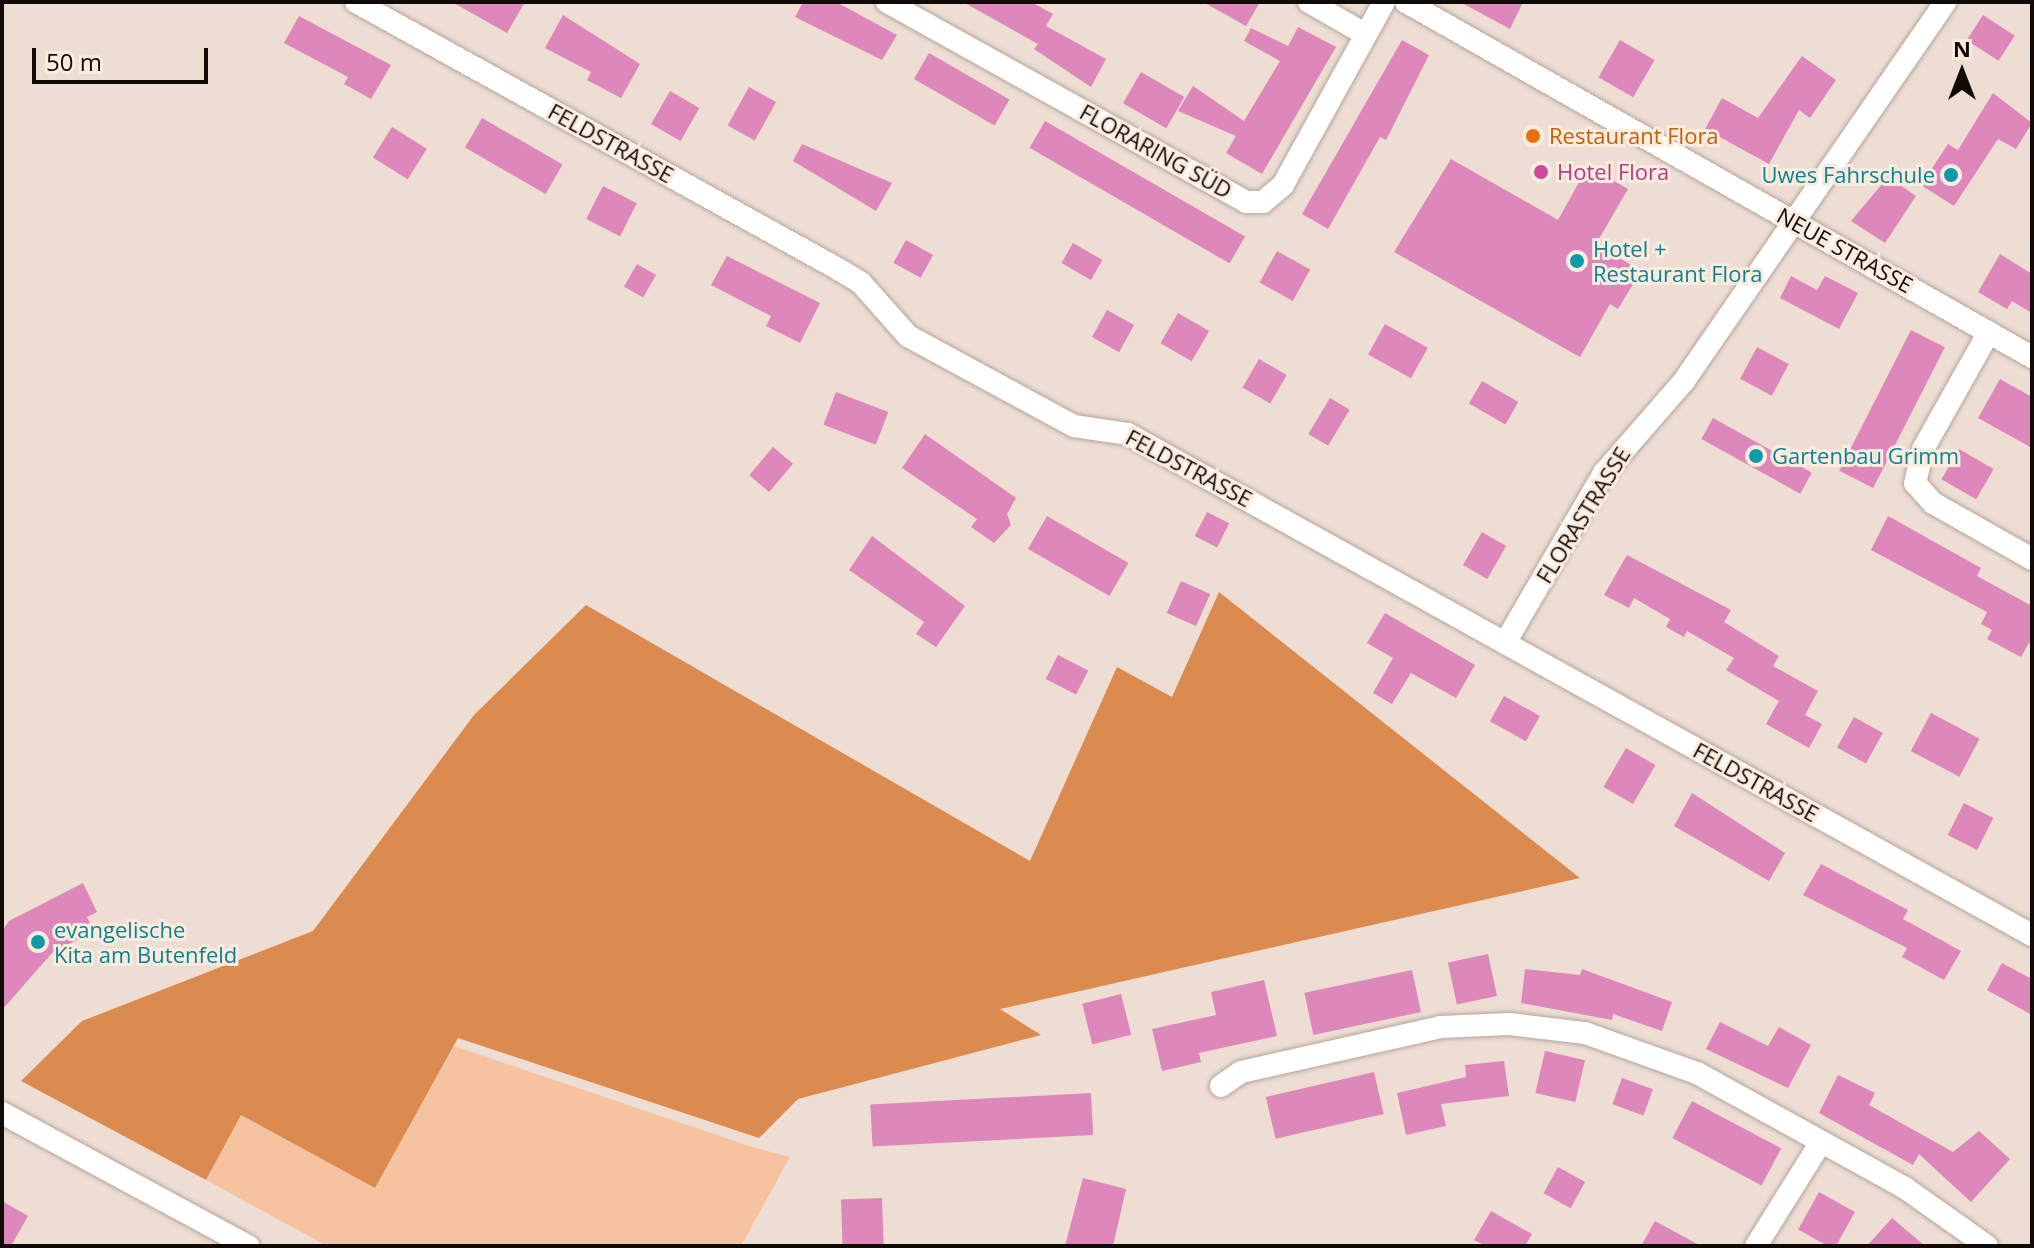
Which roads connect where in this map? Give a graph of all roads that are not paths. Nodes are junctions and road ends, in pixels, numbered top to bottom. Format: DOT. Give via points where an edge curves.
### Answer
graph roads {
  1 [pos="356,2"];
  2 [pos="887,2"];
  3 [pos="1309,2"];
  4 [pos="1384,2"];
  5 [pos="1406,2"];
  6 [pos="1945,2"];
  7 [pos="1365,34"];
  8 [pos="1790,220"];
  9 [pos="1989,332"];
  10 [pos="2032,357"];
  11 [pos="2032,559"];
  12 [pos="1505,643"];
  13 [pos="2032,935"];
  14 [pos="1221,1086"];
  15 [pos="2,1113"];
  16 [pos="1821,1142"];
  17 [pos="248,1246"];
  18 [pos="1756,1246"];
  19 [pos="1987,1246"];
  1 -- 12 [label="street, FELDSTRASSE" via="861,283 908,336 1074,426 1128,434"];
  2 -- 7 [label="street, FLORARING SÜD" via="1246,202 1263,202 1283,185"];
  3 -- 7 [label="street"];
  4 -- 7 [label="street, FLORARING SÜD"];
  5 -- 8 [label="street, NEUE STRASSE"];
  6 -- 8 [label="street, FLORASTRASSE"];
  8 -- 9 [label="street, NEUE STRASSE"];
  8 -- 12 [label="street, FLORASTRASSE" via="1663,410 1633,435 1604,473"];
  9 -- 10 [label="street, NEUE STRASSE"];
  9 -- 11 [label="street" via="1923,449 1915,483 1933,503"];
  12 -- 13 [label="street, FELDSTRASSE"];
  14 -- 16 [label="street" via="1241,1072 1440,1027 1546,1027 1666,1059"];
  15 -- 17 [label="street"];
  16 -- 18 [label="street"];
  16 -- 19 [label="street" via="1905,1188"];
}
